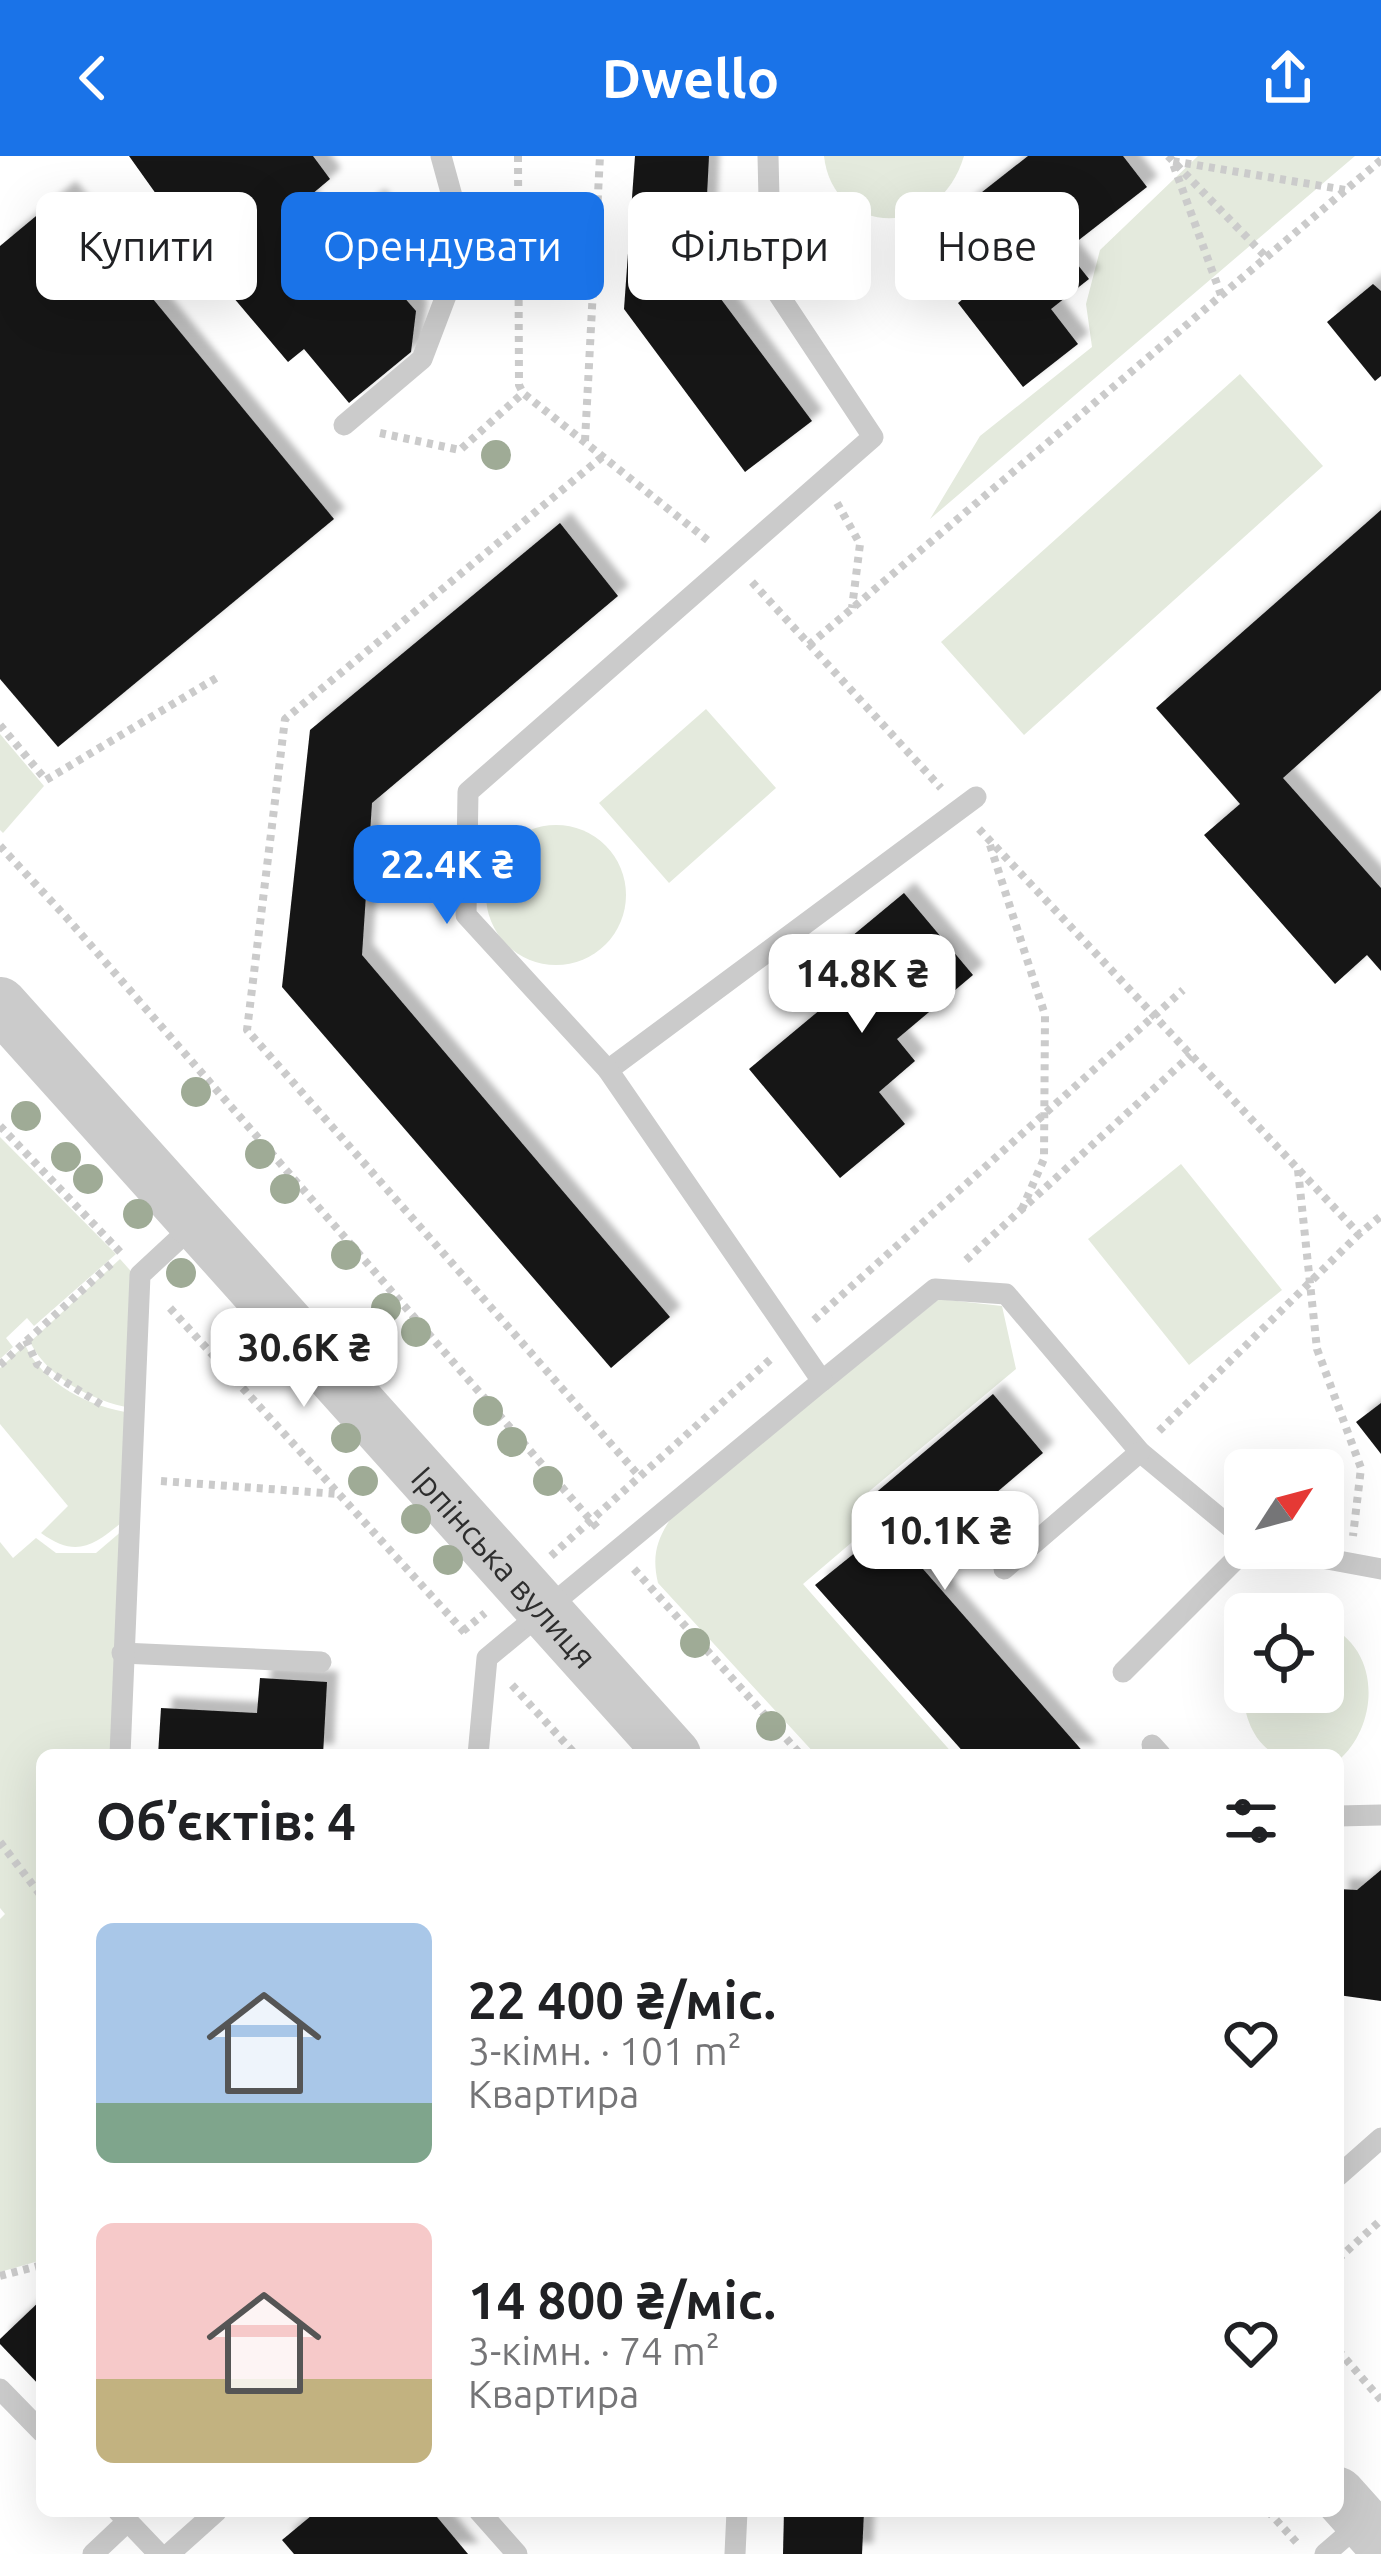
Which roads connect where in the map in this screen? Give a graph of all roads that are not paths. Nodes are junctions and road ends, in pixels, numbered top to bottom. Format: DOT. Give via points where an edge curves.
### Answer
graph roads {
  1 [pos="440,156"];
  2 [pos="768,156"];
  3 [pos="344,425"];
  4 [pos="969,803"];
  5 [pos="0,1004"];
  6 [pos="608,1070"];
  7 [pos="196,1222"];
  8 [pos="822,1381"];
  9 [pos="1139,1452"];
  10 [pos="1224,1525"];
  11 [pos="1344,1564"];
  12 [pos="1224,1567"];
  13 [pos="1004,1569"];
  14 [pos="1381,1570"];
  15 [pos="544,1610"];
  16 [pos="122,1653"];
  17 [pos="321,1662"];
  18 [pos="1123,1672"];
  19 [pos="120,1749"];
  20 [pos="479,1749"];
  21 [pos="669,1749"];
  22 [pos="1381,1815"];
  23 [pos="1344,1816"];
  24 [pos="1381,2138"];
  25 [pos="1344,2171"];
  26 [pos="0,2389"];
  27 [pos="36,2426"];
  28 [pos="122,2517"];
  29 [pos="124,2517"];
  30 [pos="210,2517"];
  31 [pos="484,2517"];
  32 [pos="737,2517"];
  33 [pos="92,2554"];
  34 [pos="159,2554"];
  35 [pos="169,2554"];
  36 [pos="517,2554"];
  37 [pos="735,2554"];
  1 -- 3 [label="lane" via="461,229 455,272 422,358"];
  2 -- 6 [label="lane" via="771,283 873,437 468,792 466,914"];
  4 -- 6 [label="lane"];
  5 -- 7 [label="street, Ірпінська вулиця"];
  6 -- 8 [label="lane"];
  7 -- 15 [label="street, Ірпінська вулиця"];
  7 -- 16 [label="lane" via="140,1275"];
  8 -- 9 [label="lane" via="935,1288 1006,1294"];
  8 -- 15 [label="lane"];
  9 -- 10 [label="lane"];
  9 -- 13 [label="lane"];
  11 -- 14 [label="lane"];
  12 -- 18 [label="lane"];
  15 -- 20 [label="lane" via="487,1658"];
  15 -- 21 [label="street, Ірпінська вулиця"];
  16 -- 17 [label="lane"];
  16 -- 19 [label="lane"];
  22 -- 23 [label="lane"];
  24 -- 25 [label="lane"];
  26 -- 27 [label="lane"];
  28 -- 33 [label="lane"];
  29 -- 34 [label="lane"];
  30 -- 35 [label="lane"];
  31 -- 36 [label="lane"];
  32 -- 37 [label="lane"];
}
